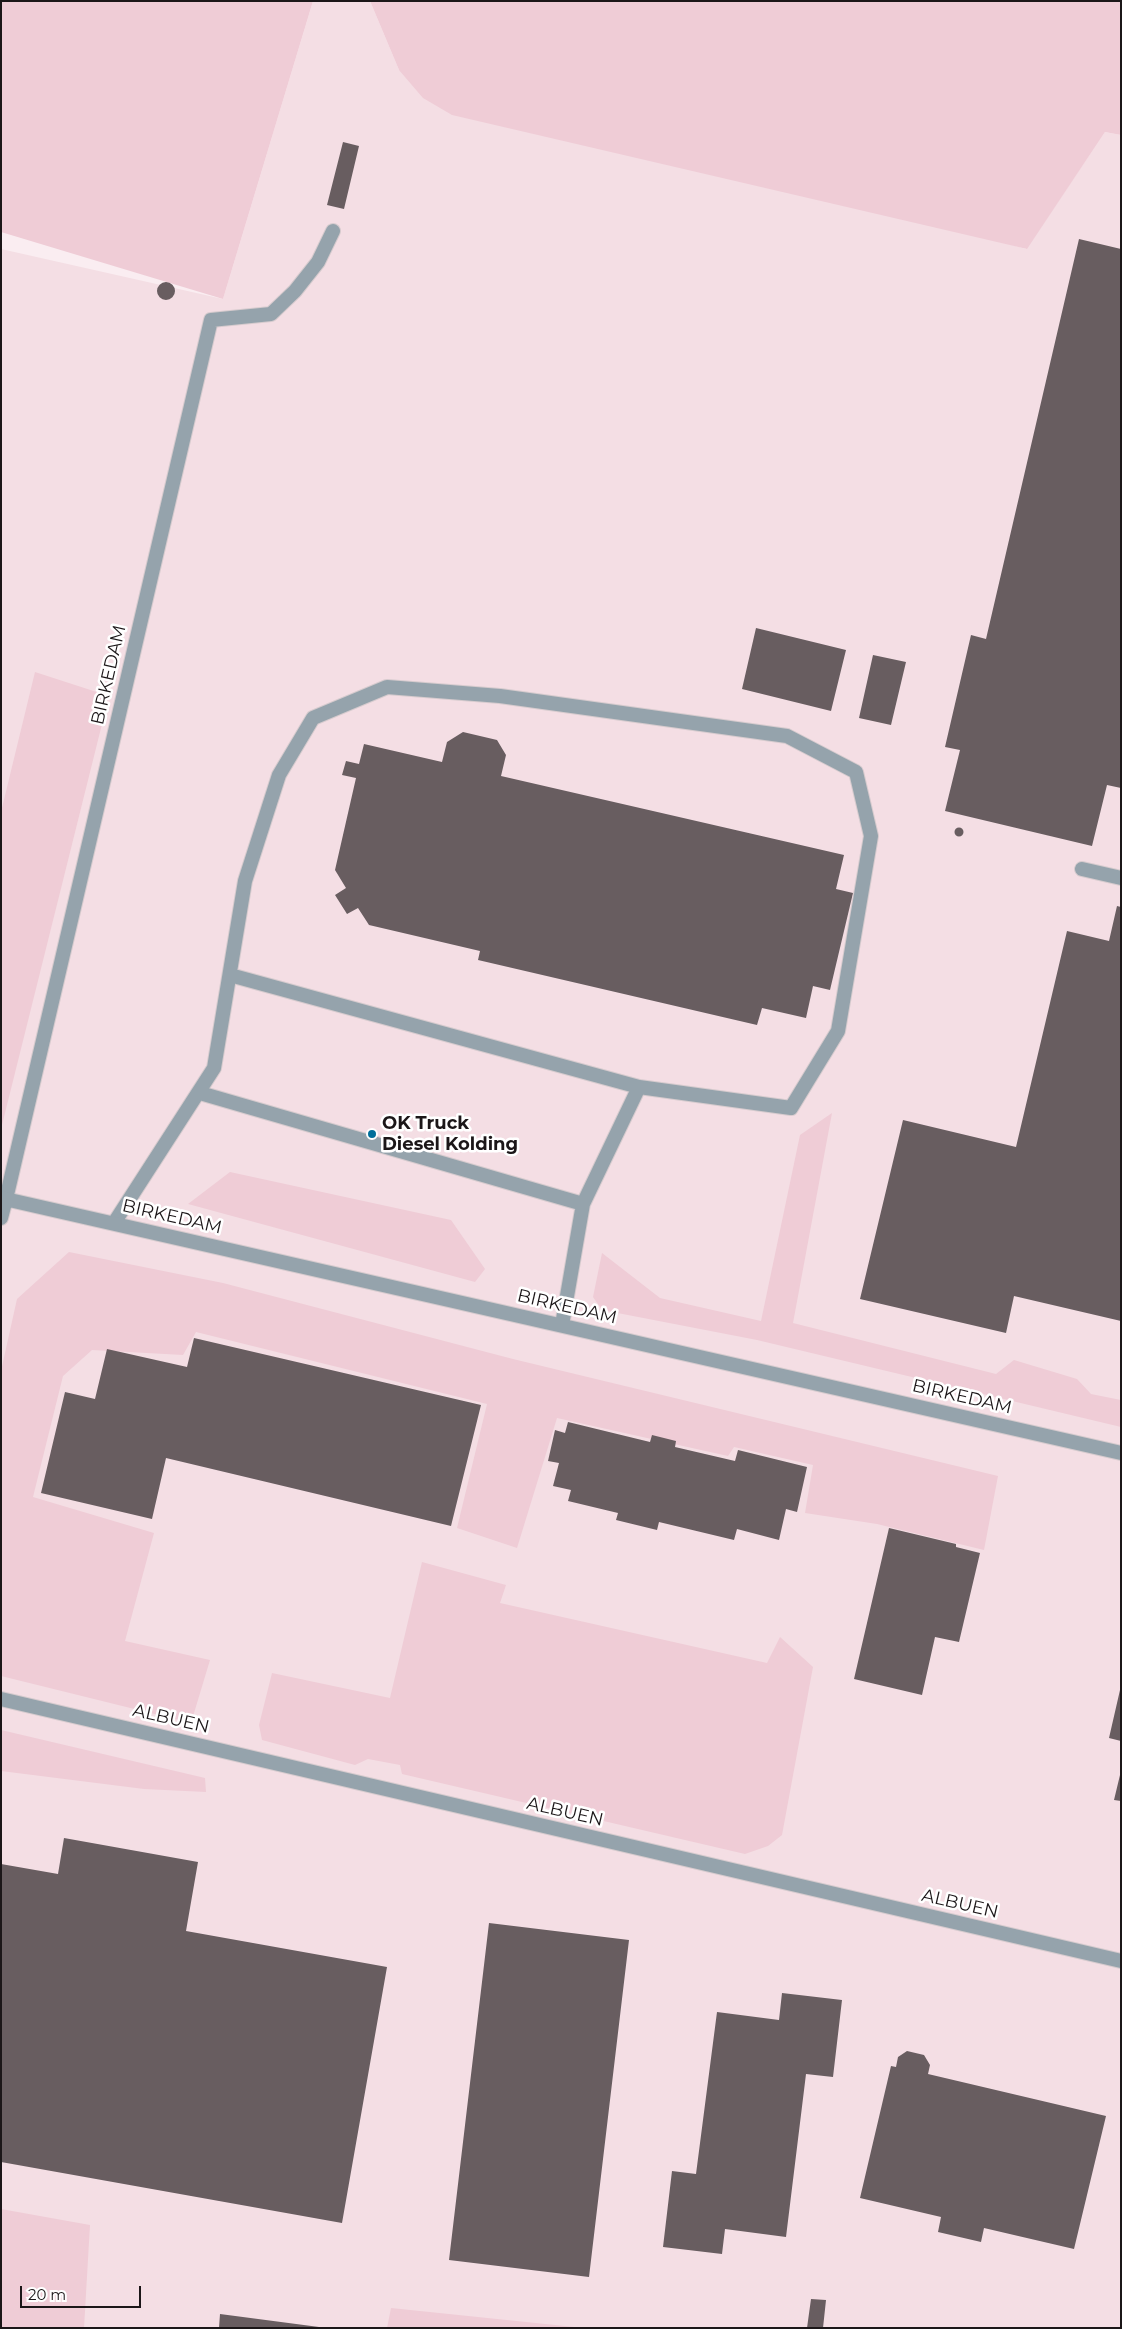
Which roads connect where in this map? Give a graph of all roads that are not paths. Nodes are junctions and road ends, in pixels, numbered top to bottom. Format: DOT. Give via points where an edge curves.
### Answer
graph roads {
  1 [pos="333,231"];
  2 [pos="1082,869"];
  3 [pos="1121,878"];
  4 [pos="230,975"];
  5 [pos="639,1087"];
  6 [pos="200,1093"];
  7 [pos="3,1198"];
  8 [pos="583,1204"];
  9 [pos="1,1218"];
  10 [pos="114,1223"];
  11 [pos="562,1325"];
  12 [pos="1121,1452"];
  13 [pos="1,1698"];
  14 [pos="1121,1961"];
  1 -- 7 [label="street, BIRKEDAM" via="318,262 271,314 211,320"];
  2 -- 3 [label="street"];
  4 -- 5 [label="street"];
  4 -- 5 [label="street" via="245,881 279,775 314,718 387,687 500,696 786,736 856,772 872,836 838,1032 790,1108"];
  4 -- 6 [label="street" via="214,1068"];
  5 -- 8 [label="street"];
  6 -- 8 [label="street"];
  6 -- 10 [label="street"];
  7 -- 9 [label="street"];
  7 -- 10 [label="street, BIRKEDAM"];
  8 -- 11 [label="street"];
  10 -- 11 [label="street, BIRKEDAM"];
  11 -- 12 [label="street, BIRKEDAM"];
  13 -- 14 [label="street, ALBUEN"];
}
